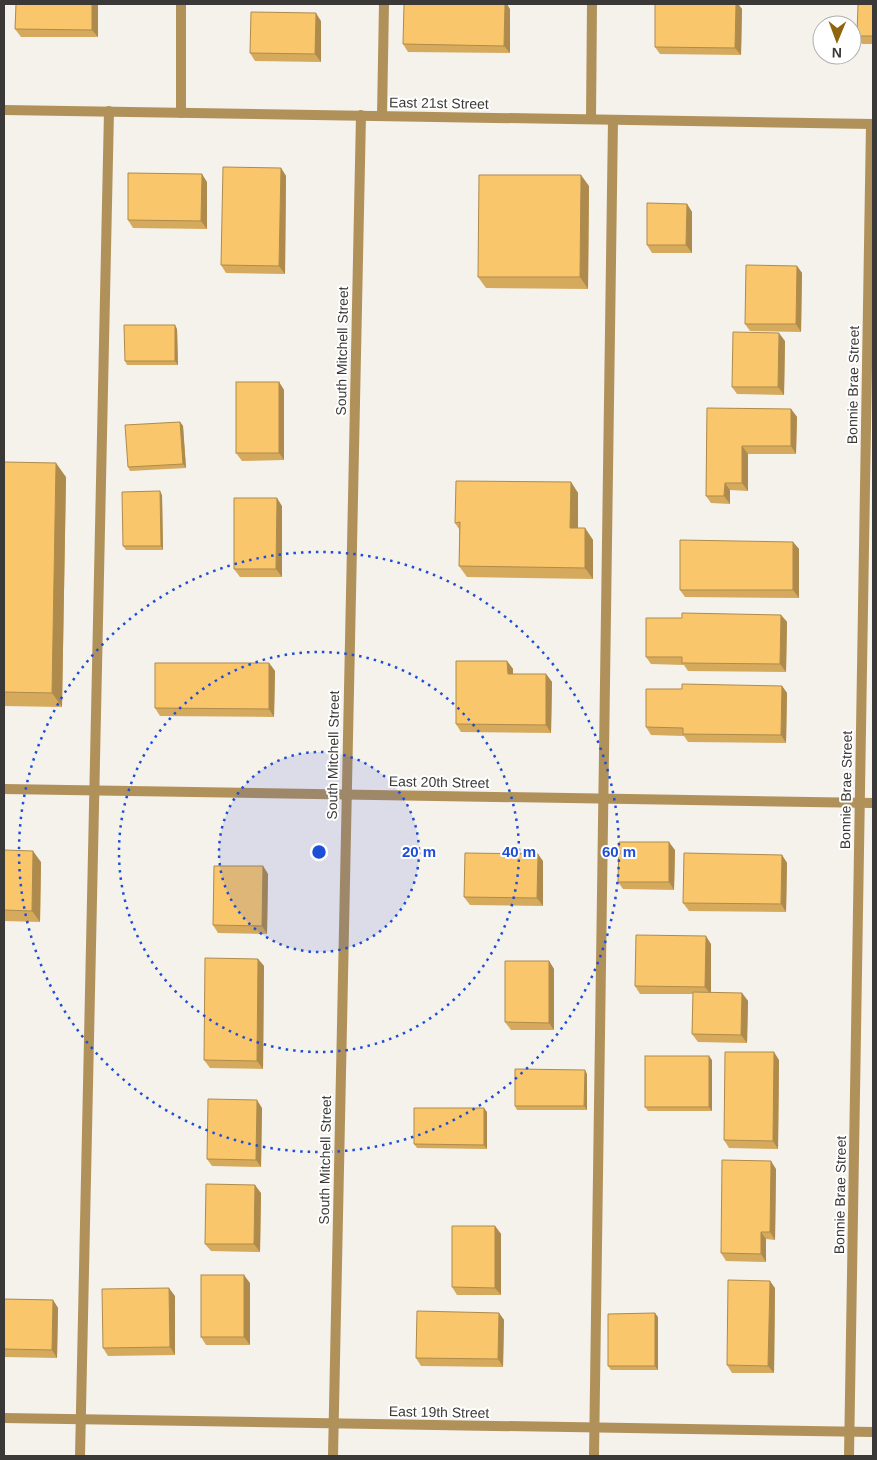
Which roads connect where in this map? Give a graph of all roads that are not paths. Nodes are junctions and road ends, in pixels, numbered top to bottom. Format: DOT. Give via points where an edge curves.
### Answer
graph roads {
  1 [pos="181,4"];
  2 [pos="384,4"];
  3 [pos="592,4"];
  4 [pos="4,110"];
  5 [pos="108,111"];
  6 [pos="181,113"];
  7 [pos="361,115"];
  8 [pos="382,116"];
  9 [pos="591,119"];
  10 [pos="613,120"];
  11 [pos="872,124"];
  12 [pos="4,789"];
  13 [pos="94,790"];
  14 [pos="346,794"];
  15 [pos="603,798"];
  16 [pos="860,803"];
  17 [pos="873,803"];
  18 [pos="4,1418"];
  19 [pos="81,1419"];
  20 [pos="333,1423"];
  21 [pos="595,1428"];
  22 [pos="850,1432"];
  23 [pos="873,1432"];
  24 [pos="80,1456"];
  25 [pos="333,1456"];
  26 [pos="594,1456"];
  27 [pos="849,1456"];
  1 -- 6 [label="street"];
  2 -- 8 [label="street"];
  3 -- 9 [label="street"];
  4 -- 5 [label="street, East 21st Street"];
  5 -- 6 [label="street, East 21st Street"];
  5 -- 13 [label="street"];
  6 -- 7 [label="street, East 21st Street"];
  7 -- 8 [label="street, East 21st Street"];
  7 -- 14 [label="street, South Mitchell Street"];
  8 -- 9 [label="street, East 21st Street"];
  9 -- 10 [label="street, East 21st Street"];
  10 -- 11 [label="street, East 21st Street"];
  10 -- 15 [label="street"];
  11 -- 16 [label="street, Bonnie Brae Street"];
  12 -- 13 [label="street, East 20th Street"];
  13 -- 14 [label="street, East 20th Street"];
  13 -- 19 [label="street"];
  14 -- 15 [label="street, East 20th Street"];
  14 -- 20 [label="street, South Mitchell Street"];
  15 -- 16 [label="street, East 20th Street"];
  15 -- 21 [label="street"];
  16 -- 17 [label="street, East 20th Street"];
  16 -- 22 [label="street, Bonnie Brae Street"];
  18 -- 19 [label="street, East 19th Street"];
  19 -- 20 [label="street, East 19th Street"];
  19 -- 24 [label="street"];
  20 -- 21 [label="street, East 19th Street"];
  20 -- 25 [label="street, South Mitchell Street"];
  21 -- 22 [label="street, East 19th Street"];
  21 -- 26 [label="street"];
  22 -- 23 [label="street, East 19th Street"];
  22 -- 27 [label="street, Bonnie Brae Street"];
}
